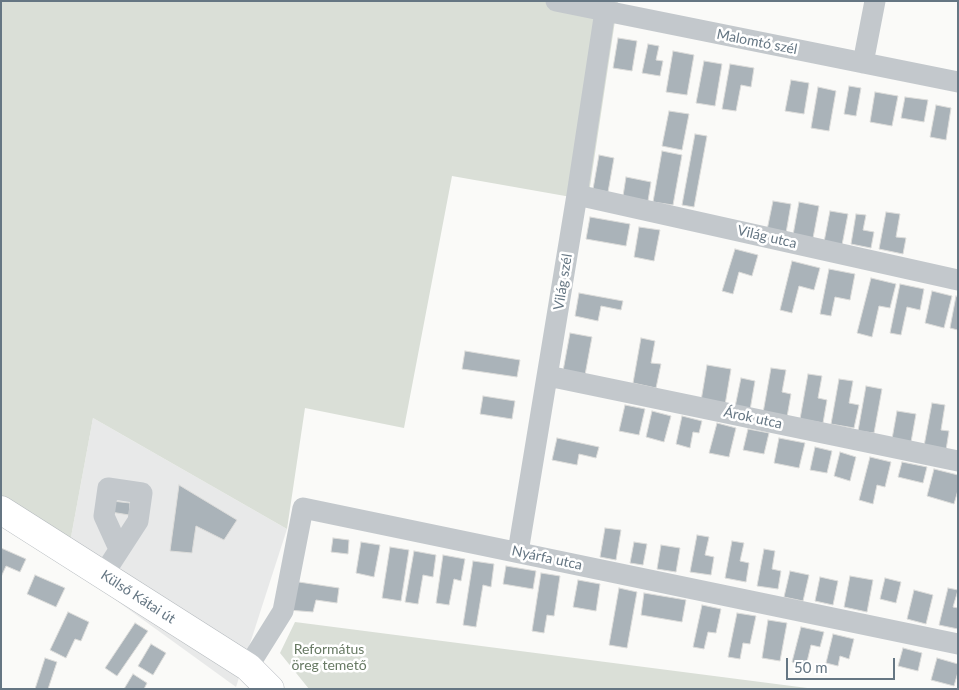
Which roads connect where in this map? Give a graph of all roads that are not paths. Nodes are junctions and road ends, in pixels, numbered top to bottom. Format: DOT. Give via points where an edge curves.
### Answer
graph roads {
  1 [pos="558,1"];
  2 [pos="875,1"];
  3 [pos="605,11"];
  4 [pos="863,63"];
  5 [pos="958,82"];
  6 [pos="577,195"];
  7 [pos="958,280"];
  8 [pos="548,376"];
  9 [pos="958,461"];
  10 [pos="1,510"];
  11 [pos="119,549"];
  12 [pos="518,552"];
  13 [pos="103,575"];
  14 [pos="958,644"];
  15 [pos="248,667"];
  16 [pos="270,689"];
  1 -- 3 [label="street, Malomtó szél"];
  2 -- 4 [label="street"];
  3 -- 4 [label="street, Malomtó szél"];
  3 -- 6 [label="street, Világ szél"];
  4 -- 5 [label="street, Malomtó szél"];
  6 -- 7 [label="street, Világ utca"];
  6 -- 8 [label="street, Világ szél"];
  8 -- 9 [label="street, Árok utca"];
  8 -- 12 [label="street, Világ szél"];
  10 -- 13 [label="main road, Külső Kátai út"];
  11 -- 13 [label="street"];
  12 -- 14 [label="street, Nyárfa utca"];
  12 -- 15 [label="street, Nyárfa utca" via="303,508 283,611"];
  13 -- 15 [label="main road, Külső Kátai út"];
  15 -- 16 [label="main road, Külső Kátai út"];
}
